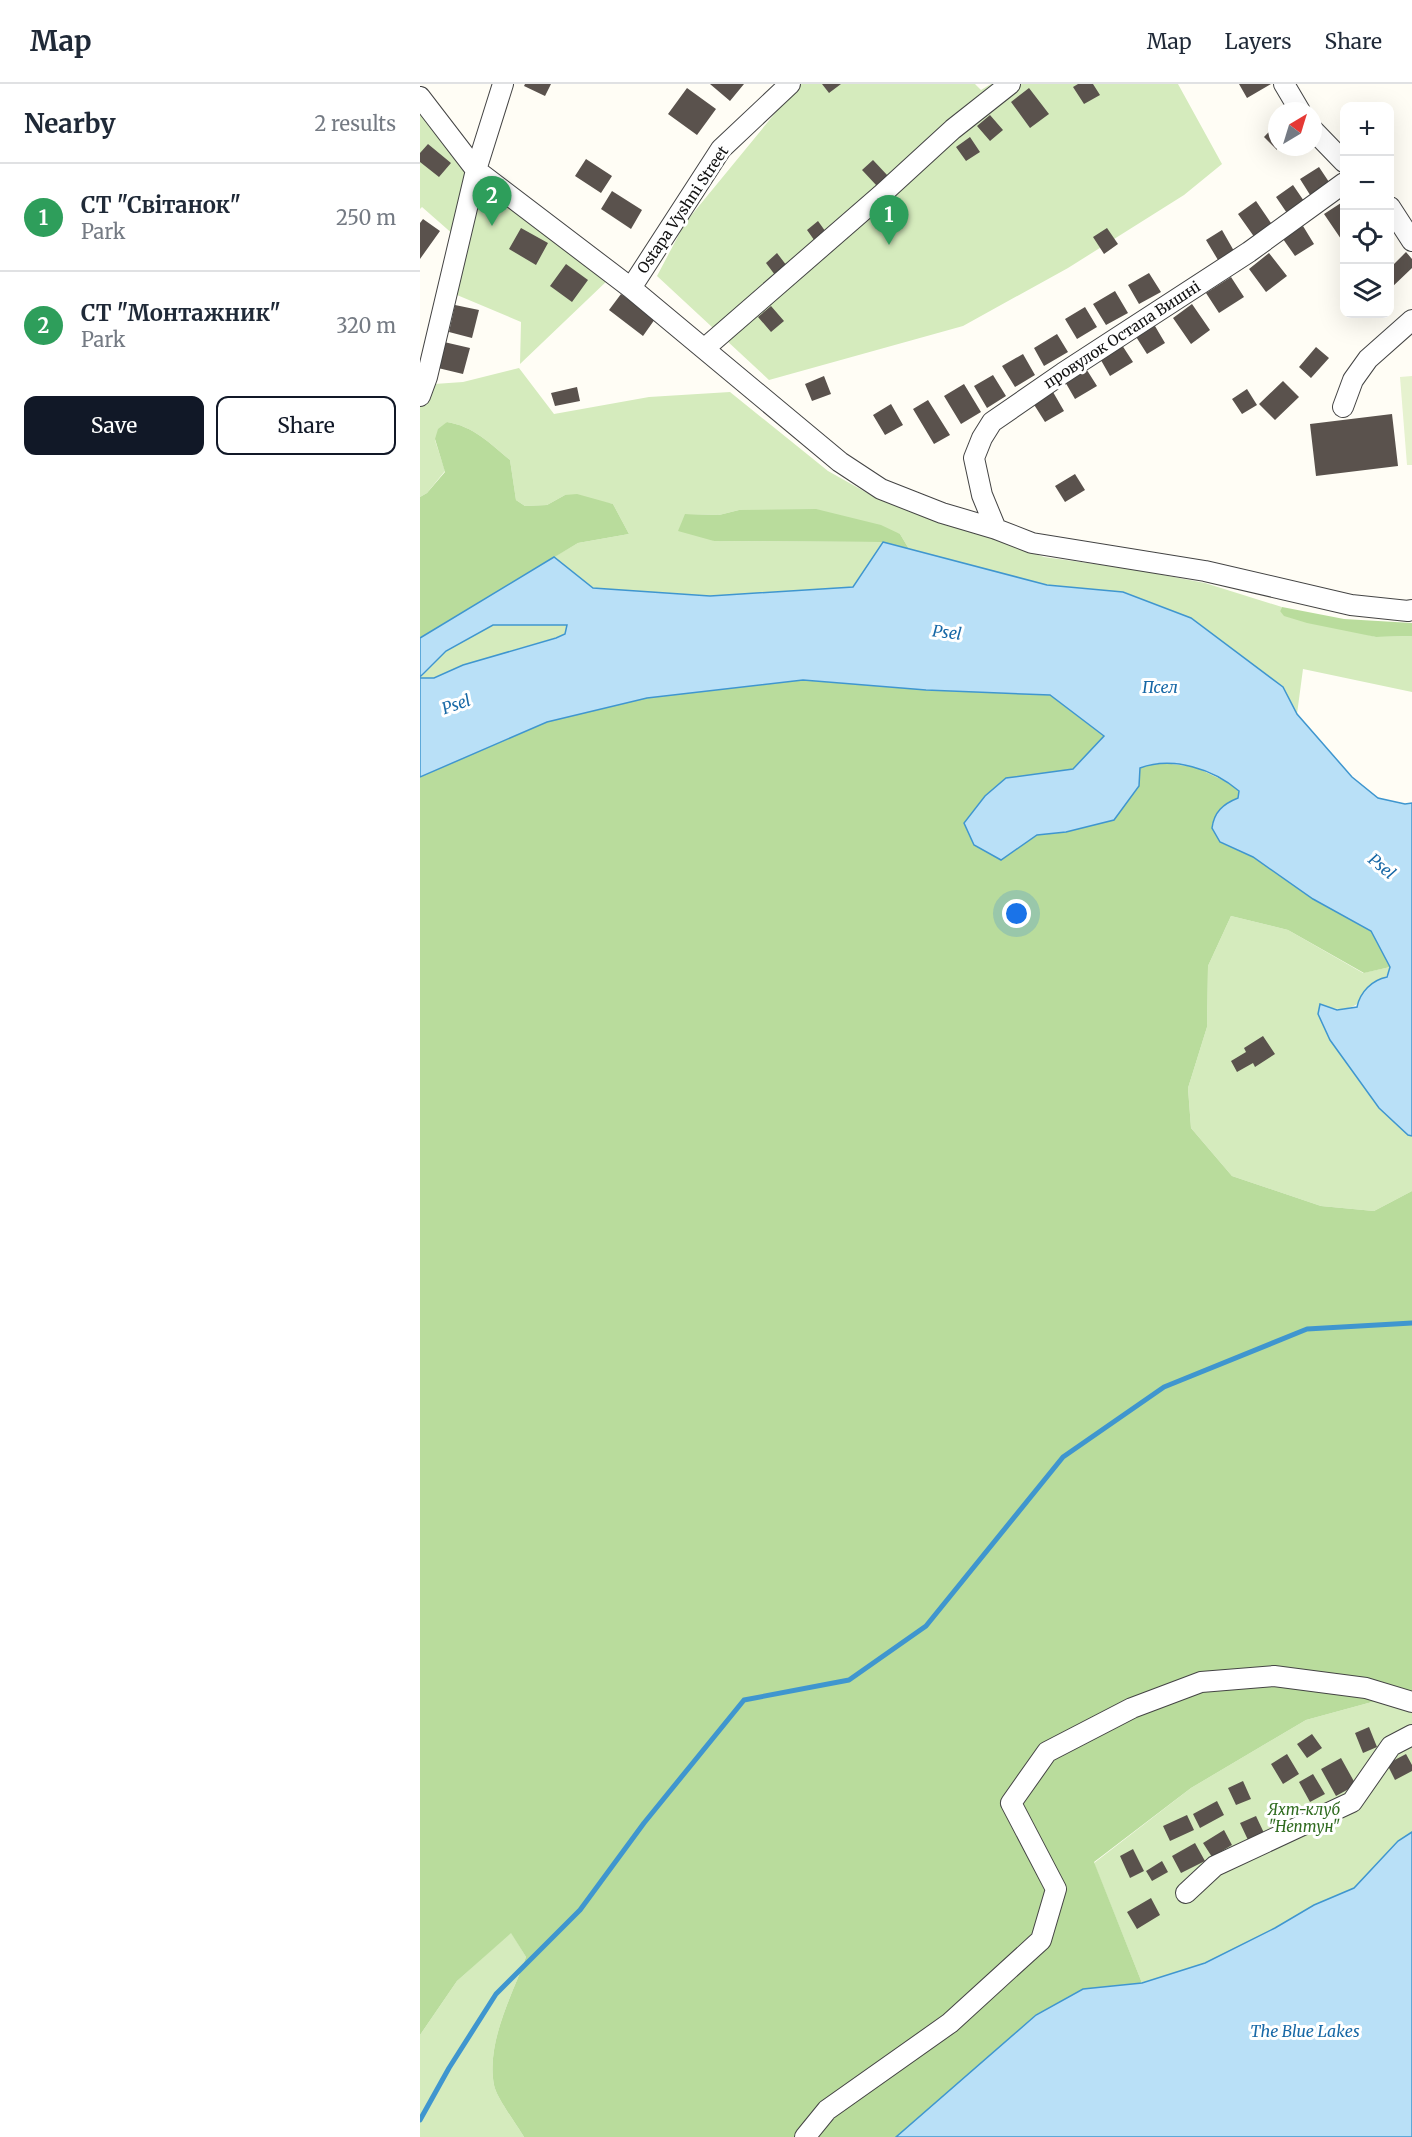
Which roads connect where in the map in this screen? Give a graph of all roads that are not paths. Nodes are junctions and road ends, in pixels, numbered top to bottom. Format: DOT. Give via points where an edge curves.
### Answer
graph roads {
  1 [pos="503,84"];
  2 [pos="790,84"];
  3 [pos="1010,84"];
  4 [pos="1284,84"];
  5 [pos="420,97"];
  6 [pos="1295,102"];
  7 [pos="1322,139"];
  8 [pos="1340,158"];
  9 [pos="476,170"];
  10 [pos="1340,186"];
  11 [pos="1391,210"];
  12 [pos="1412,241"];
  13 [pos="631,288"];
  14 [pos="1412,320"];
  15 [pos="705,348"];
  16 [pos="423,372"];
  17 [pos="420,396"];
  18 [pos="1342,407"];
  19 [pos="996,529"];
  20 [pos="1412,610"];
  21 [pos="1412,1702"];
  22 [pos="1412,1735"];
  23 [pos="1186,1893"];
  24 [pos="805,2137"];
  1 -- 9 [label="street"];
  2 -- 13 [label="street, Ostapa Vyshni Street" via="721,149"];
  3 -- 15 [label="street" via="953,129"];
  4 -- 6 [label="street"];
  5 -- 9 [label="street"];
  7 -- 8 [label="street"];
  9 -- 13 [label="street"];
  9 -- 16 [label="street"];
  10 -- 19 [label="street, провулок Остапа Вишні" via="1249,252 992,422 974,458 982,495"];
  11 -- 12 [label="street"];
  13 -- 15 [label="street"];
  14 -- 18 [label="street" via="1368,359 1353,380"];
  15 -- 19 [label="street" via="840,462 880,489"];
  16 -- 17 [label="street"];
  19 -- 20 [label="street" via="1032,543 1205,571 1351,605"];
  21 -- 24 [label="street" via="1366,1688 1274,1676 1201,1682 1132,1708 1047,1752 1011,1803 1056,1889 1041,1940 950,2023 827,2110"];
  22 -- 23 [label="street" via="1391,1746 1352,1802 1215,1866"];
}
